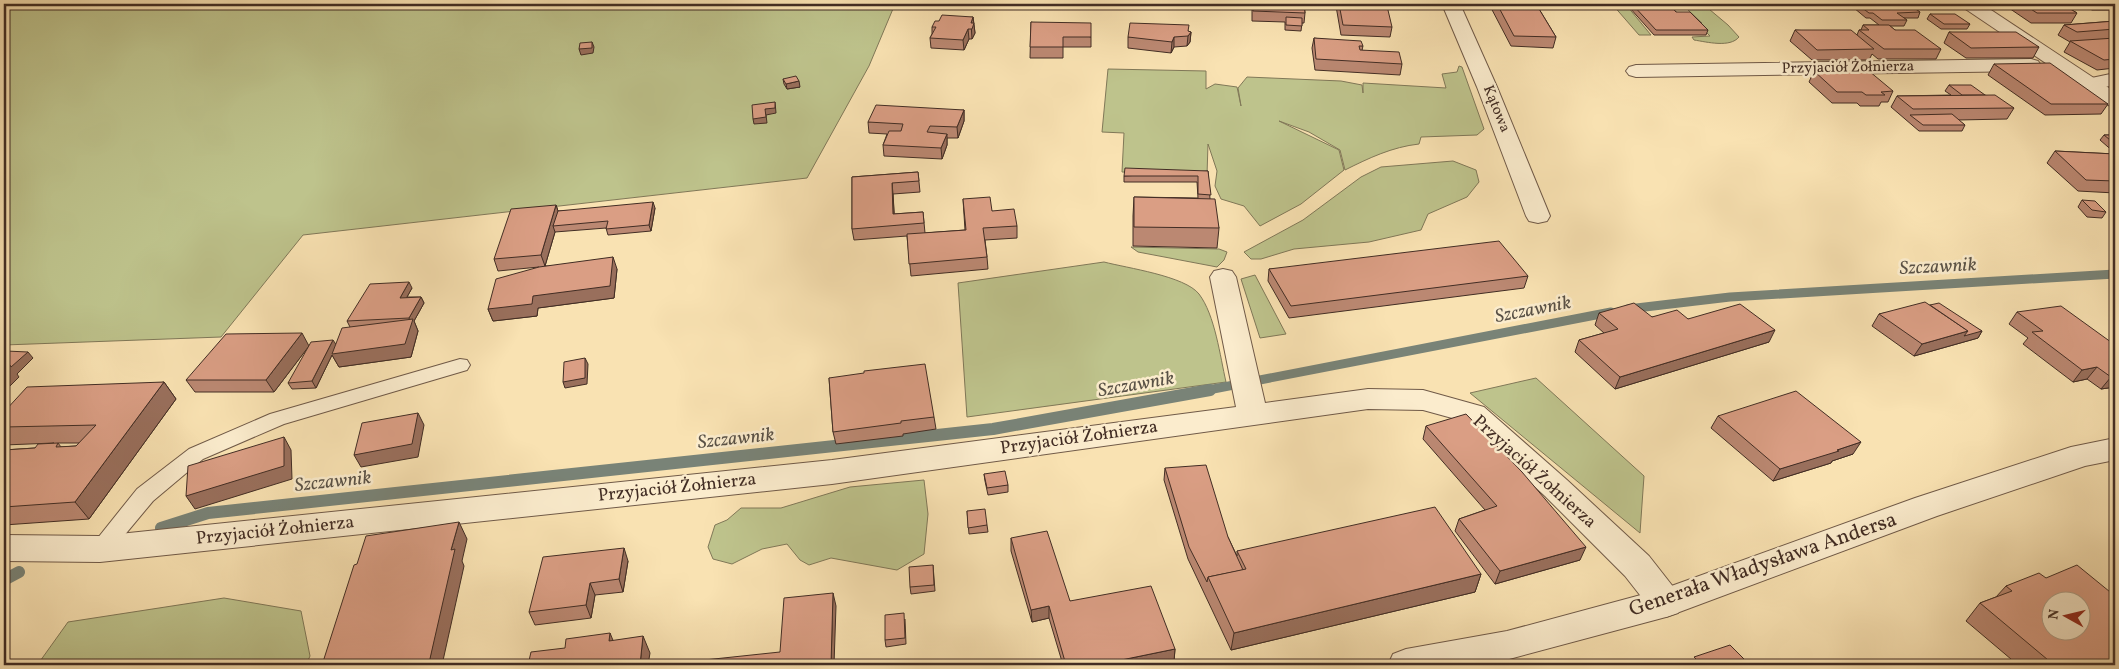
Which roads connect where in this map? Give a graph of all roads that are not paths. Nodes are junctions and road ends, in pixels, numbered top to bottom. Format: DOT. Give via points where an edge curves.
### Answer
graph roads {
  1 [pos="1451,4"];
  2 [pos="1970,4"];
  3 [pos="2060,64"];
  4 [pos="1636,71"];
  5 [pos="2115,79"];
  6 [pos="2089,84"];
  7 [pos="2115,101"];
  8 [pos="1538,216"];
  9 [pos="1223,277"];
  10 [pos="460,365"];
  11 [pos="1249,394"];
  12 [pos="2115,449"];
  13 [pos="4,548"];
  14 [pos="100,549"];
  15 [pos="1666,603"];
  16 [pos="1406,665"];
  1 -- 8 [label="street, Kątowa"];
  2 -- 3 [label="street"];
  3 -- 4 [label="street, Przyjaciół Żołnierza"];
  3 -- 6 [label="street"];
  5 -- 6 [label="street"];
  6 -- 7 [label="street"];
  9 -- 11 [label="street"];
  10 -- 14 [label="lane" via="277,419 196,454 145,495"];
  11 -- 14 [label="street, Przyjaciół Żołnierza" via="832,472"];
  11 -- 15 [label="street, Przyjaciół Żołnierza" via="1423,400 1473,414 1637,566"];
  12 -- 15 [label="street, Generała Władysława Andersa" via="2082,455 1935,504"];
  13 -- 14 [label="street, Przyjaciół Żołnierza"];
  15 -- 16 [label="street, Generała Władysława Andersa" via="1507,646"];
}
